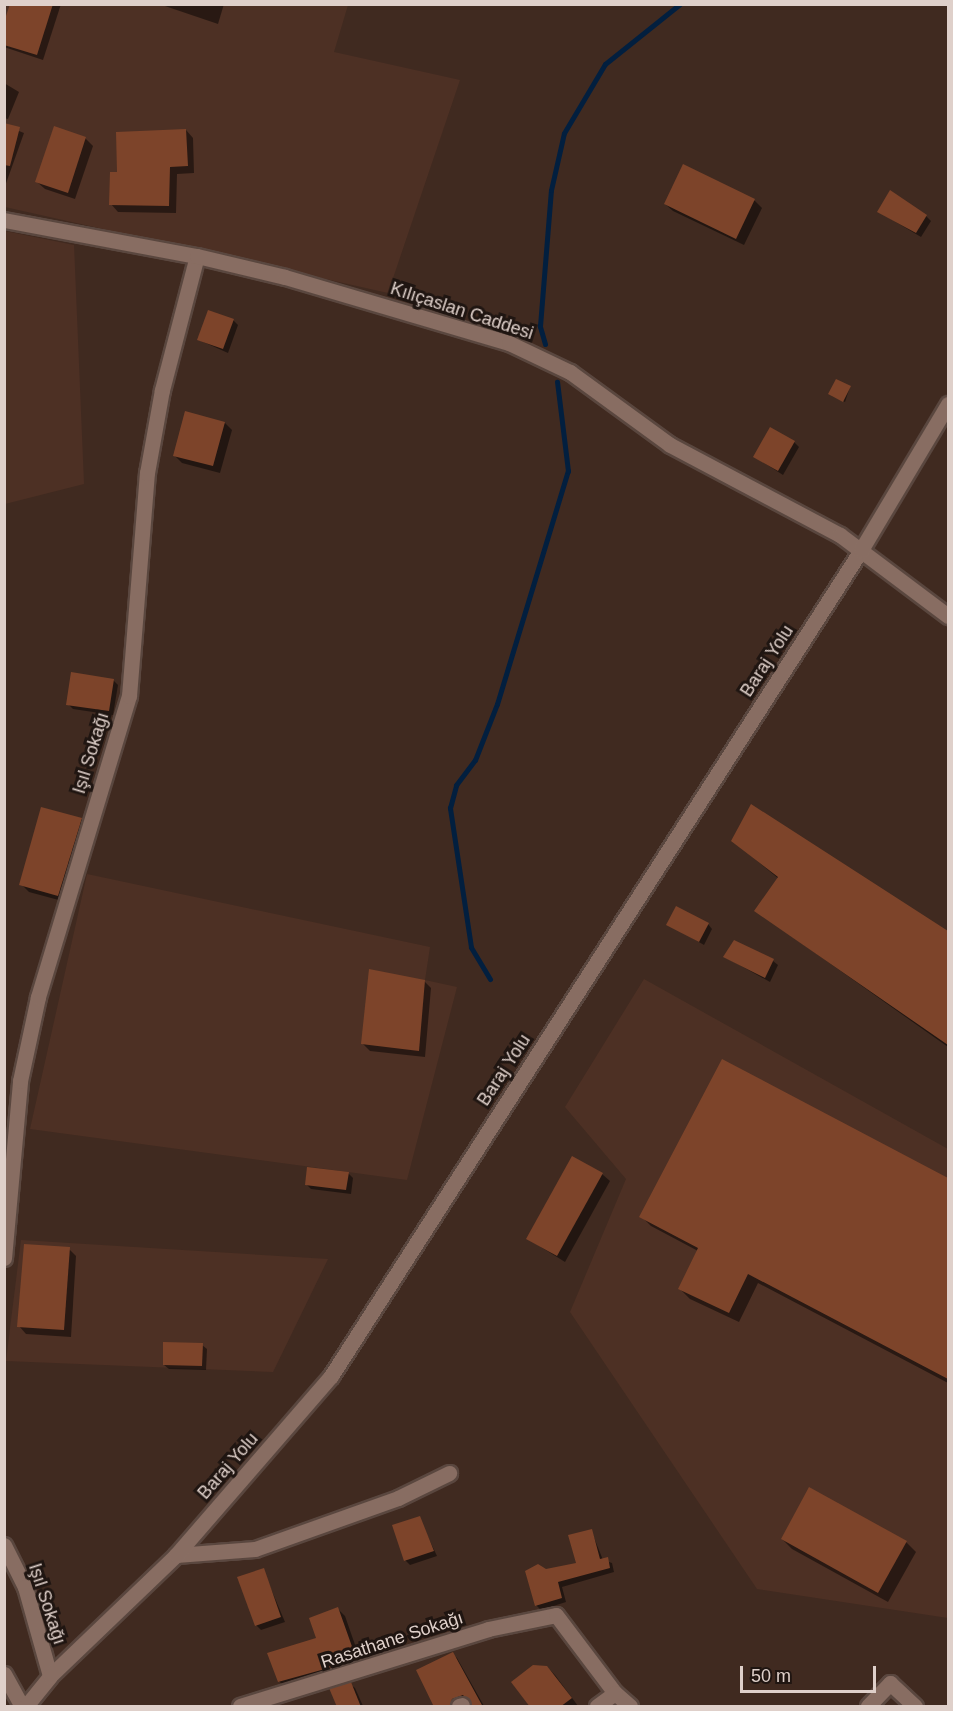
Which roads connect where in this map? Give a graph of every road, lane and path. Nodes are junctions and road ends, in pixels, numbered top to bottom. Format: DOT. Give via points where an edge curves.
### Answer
graph roads {
  1 [pos="4,220"];
  2 [pos="196,256"];
  3 [pos="948,404"];
  4 [pos="861,550"];
  5 [pos="948,616"];
  6 [pos="4,1258"];
  7 [pos="449,1473"];
  8 [pos="4,1545"];
  9 [pos="176,1556"];
  10 [pos="4,1674"];
  11 [pos="50,1676"];
  12 [pos="615,1692"];
  13 [pos="24,1707"];
  14 [pos="240,1707"];
  15 [pos="597,1707"];
  16 [pos="630,1707"];
  17 [pos="868,1707"];
  18 [pos="915,1707"];
  1 -- 2 [label="street, Kılıçaslan Caddesi"];
  2 -- 4 [label="street, Kılıçaslan Caddesi" via="509,343 570,372 670,445 840,535"];
  2 -- 6 [label="street, Işıl Sokağı" via="162,390 147,473 129,696 38,997 20,1081"];
  3 -- 4 [label="street, Baraj Yolu"];
  4 -- 5 [label="street, Kılıçaslan Caddesi"];
  4 -- 9 [label="street, Baraj Yolu" via="331,1376"];
  7 -- 9 [label="street" via="398,1498 255,1549"];
  8 -- 11 [label="street, Işıl Sokağı" via="25,1587"];
  9 -- 11 [label="street, Baraj Yolu"];
  10 -- 13 [label="street"];
  11 -- 13 [label="street, Baraj Yolu"];
  12 -- 14 [label="street, Rasathane Sokağı" via="556,1615 488,1629"];
  12 -- 15 [label="street"];
  12 -- 16 [label="street"];
  17 -- 18 [label="street" via="890,1683"];
}
